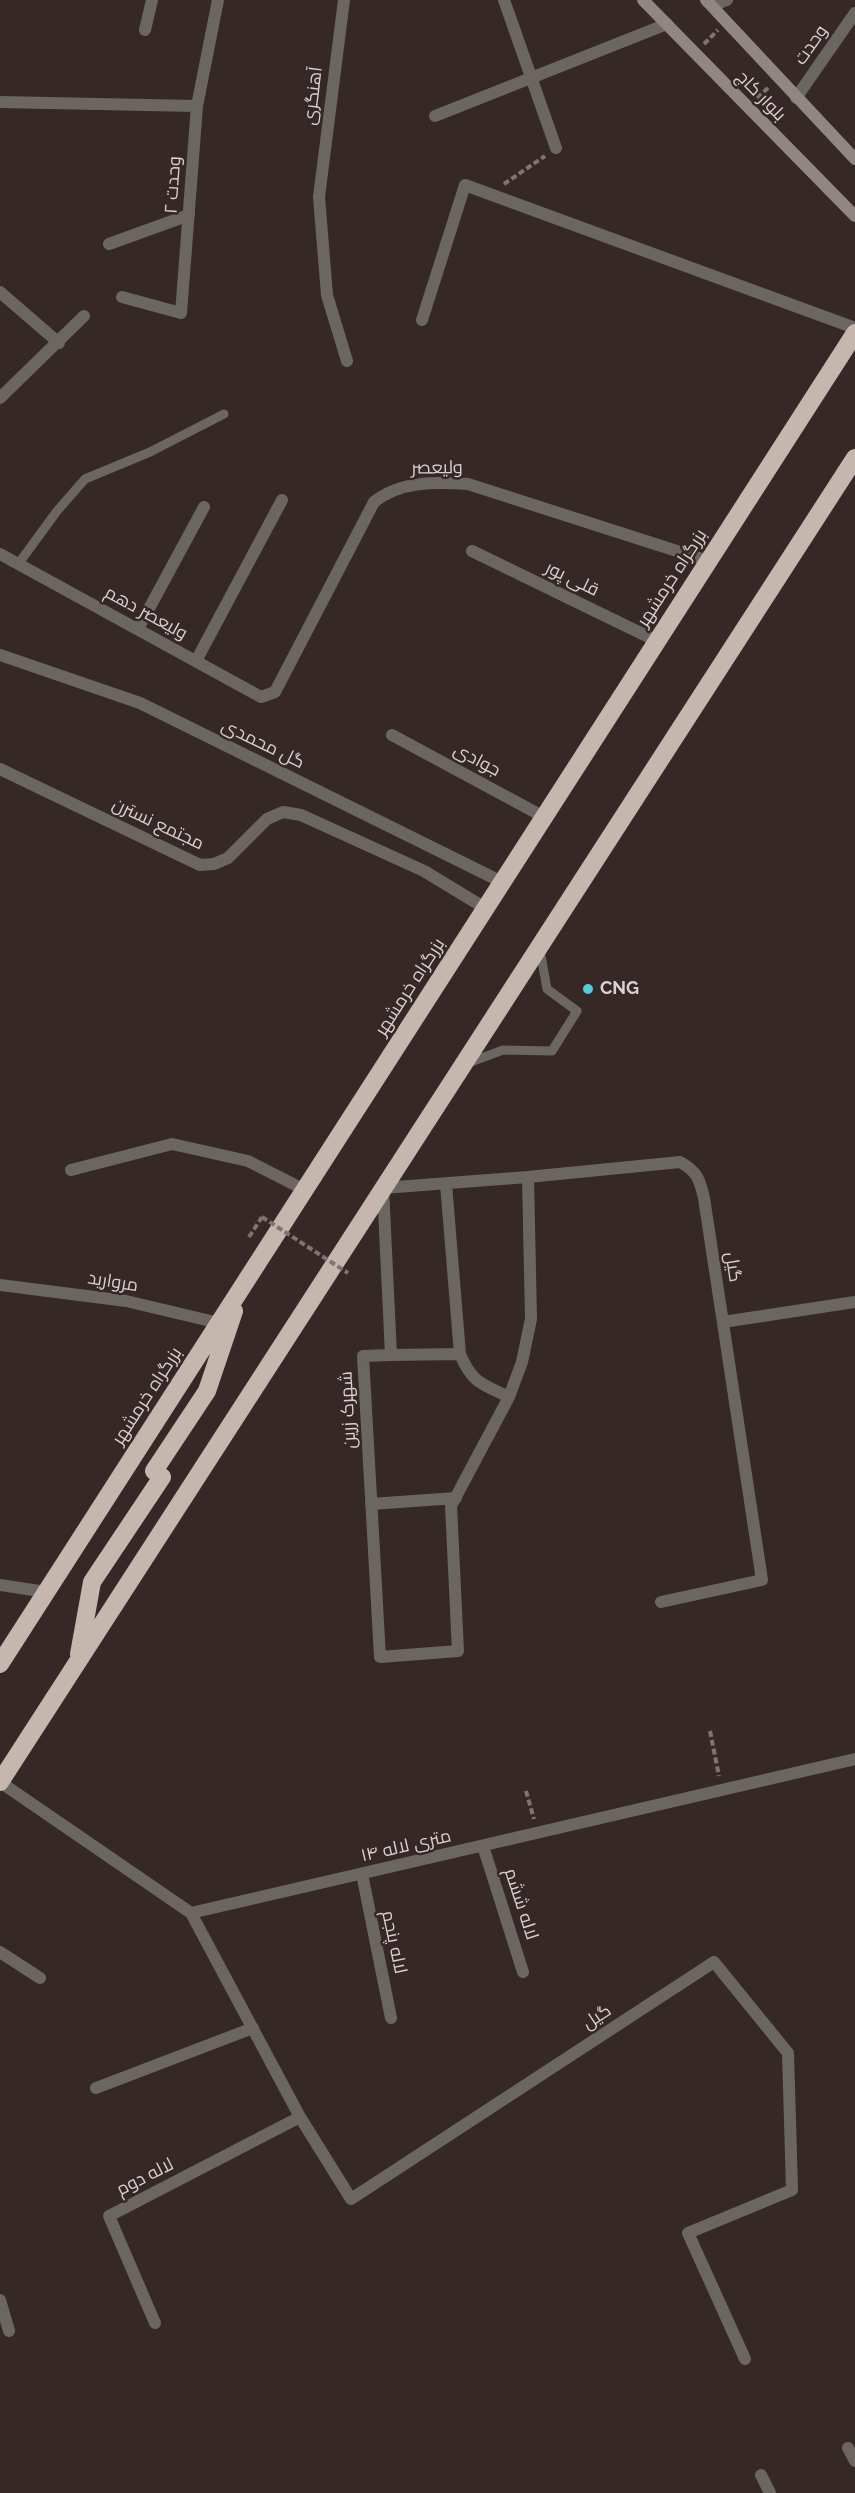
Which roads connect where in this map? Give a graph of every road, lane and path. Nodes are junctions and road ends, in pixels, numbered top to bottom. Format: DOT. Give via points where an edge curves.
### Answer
graph roads {
  1 [pos="152,0"];
  2 [pos="218,0"];
  3 [pos="344,0"];
  4 [pos="504,0"];
  5 [pos="643,0"];
  6 [pos="727,0"];
  7 [pos="709,3"];
  8 [pos="855,14"];
  9 [pos="727,22"];
  10 [pos="667,24"];
  11 [pos="145,30"];
  12 [pos="694,53"];
  13 [pos="532,78"];
  14 [pos="777,78"];
  15 [pos="795,98"];
  16 [pos="0,102"];
  17 [pos="197,106"];
  18 [pos="748,107"];
  19 [pos="435,116"];
  20 [pos="556,148"];
  21 [pos="855,159"];
  22 [pos="489,194"];
  23 [pos="189,215"];
  24 [pos="855,216"];
  25 [pos="109,244"];
  26 [pos="0,292"];
  27 [pos="122,297"];
  28 [pos="84,316"];
  29 [pos="422,320"];
  30 [pos="855,328"];
  31 [pos="855,333"];
  32 [pos="59,343"];
  33 [pos="347,361"];
  34 [pos="0,398"];
  35 [pos="224,414"];
  36 [pos="855,458"];
  37 [pos="282,500"];
  38 [pos="204,507"];
  39 [pos="472,551"];
  40 [pos="0,554"];
  41 [pos="708,561"];
  42 [pos="19,563"];
  43 [pos="138,629"];
  44 [pos="657,640"];
  45 [pos="0,655"];
  46 [pos="196,661"];
  47 [pos="275,692"];
  48 [pos="392,735"];
  49 [pos="0,769"];
  50 [pos="544,817"];
  51 [pos="502,882"];
  52 [pos="485,908"];
  53 [pos="539,947"];
  54 [pos="463,1065"];
  55 [pos="72,1170"];
  56 [pos="528,1178"];
  57 [pos="446,1184"];
  58 [pos="383,1188"];
  59 [pos="305,1190"];
  60 [pos="249,1237"];
  61 [pos="348,1273"];
  62 [pos="0,1285"];
  63 [pos="242,1286"];
  64 [pos="855,1302"];
  65 [pos="723,1322"];
  66 [pos="219,1323"];
  67 [pos="460,1354"];
  68 [pos="391,1355"];
  69 [pos="509,1397"];
  70 [pos="133,1456"];
  71 [pos="158,1474"];
  72 [pos="186,1494"];
  73 [pos="456,1498"];
  74 [pos="371,1504"];
  75 [pos="0,1585"];
  76 [pos="46,1592"];
  77 [pos="661,1602"];
  78 [pos="77,1662"];
  79 [pos="0,1664"];
  80 [pos="710,1731"];
  81 [pos="855,1760"];
  82 [pos="0,1782"];
  83 [pos="526,1791"];
  84 [pos="722,1791"];
  85 [pos="538,1834"];
  86 [pos="483,1846"];
  87 [pos="362,1874"];
  88 [pos="191,1913"];
  89 [pos="0,1952"];
  90 [pos="523,1972"];
  91 [pos="40,1978"];
  92 [pos="391,2018"];
  93 [pos="253,2028"];
  94 [pos="96,2088"];
  95 [pos="300,2117"];
  96 [pos="0,2300"];
  97 [pos="155,2323"];
  98 [pos="9,2331"];
  99 [pos="745,2359"];
  100 [pos="848,2448"];
  101 [pos="855,2462"];
  102 [pos="760,2475"];
  103 [pos="770,2493"];
  1 -- 11 [label="street"];
  2 -- 17 [label="street, وحدت ۲"];
  3 -- 33 [label="street, آهنگری" via="319,197 327,295"];
  4 -- 13 [label="street"];
  5 -- 10 [label="main road, بلوار کاج"];
  6 -- 7 [label="street"];
  7 -- 9 [label="main road, بلوار کاج"];
  8 -- 15 [label="street, وحدت"];
  9 -- 12 [label="path"];
  9 -- 14 [label="main road, بلوار کاج"];
  10 -- 12 [label="main road, بلوار کاج"];
  10 -- 13 [label="street"];
  12 -- 18 [label="main road, بلوار کاج"];
  13 -- 19 [label="street"];
  13 -- 20 [label="street"];
  14 -- 15 [label="main road, بلوار کاج"];
  14 -- 18 [label="path"];
  15 -- 21 [label="main road, بلوار کاج"];
  16 -- 17 [label="street"];
  17 -- 23 [label="street, وحدت ۲"];
  18 -- 24 [label="main road, بلوار کاج"];
  20 -- 22 [label="path"];
  22 -- 29 [label="street" via="465,185"];
  22 -- 30 [label="street"];
  23 -- 25 [label="street"];
  23 -- 27 [label="street, وحدت ۲" via="181,313"];
  26 -- 32 [label="street"];
  28 -- 32 [label="street"];
  31 -- 41 [label="highway, بزرگراه خرمشهر"];
  32 -- 34 [label="street"];
  35 -- 42 [label="lane" via="150,452 85,479"];
  36 -- 53 [label="highway"];
  37 -- 46 [label="street"];
  38 -- 43 [label="street"];
  39 -- 44 [label="street, قلی پور"];
  40 -- 42 [label="street, ولیعصر دهم"];
  41 -- 44 [label="highway, بزرگراه خرمشهر"];
  41 -- 47 [label="street, ولیعصر" via="468,484 410,485 387,491 374,502"];
  42 -- 43 [label="street, ولیعصر دهم"];
  43 -- 46 [label="street, ولیعصر دهم"];
  44 -- 50 [label="highway, بزرگراه خرمشهر"];
  45 -- 51 [label="street, گل محمدی" via="140,704"];
  46 -- 47 [label="street, ولیعصر دهم" via="261,697"];
  48 -- 50 [label="street, جوادی"];
  49 -- 52 [label="street, مجتمع نسترن" via="200,865 228,858 267,819 283,812 302,815 424,871"];
  50 -- 51 [label="highway, بزرگراه خرمشهر"];
  51 -- 52 [label="highway, بزرگراه خرمشهر"];
  52 -- 59 [label="highway, بزرگراه خرمشهر"];
  53 -- 54 [label="highway"];
  53 -- 54 [label="lane" via="547,989 577,1011 552,1051 503,1050"];
  54 -- 58 [label="highway"];
  55 -- 59 [label="street" via="172,1144 248,1161"];
  56 -- 57 [label="street, گیل"];
  56 -- 65 [label="street, گیل" via="680,1162 691,1168 699,1177 704,1198"];
  56 -- 69 [label="street" via="531,1319 522,1362"];
  57 -- 58 [label="street, گیل"];
  57 -- 67 [label="street"];
  58 -- 68 [label="street"];
  58 -- 72 [label="highway"];
  59 -- 63 [label="highway, بزرگراه خرمشهر"];
  60 -- 61 [label="path, bridge" via="262,1217"];
  62 -- 66 [label="street, مروارید" via="126,1301"];
  63 -- 66 [label="highway, بزرگراه خرمشهر"];
  63 -- 71 [label="highway" via="207,1391"];
  64 -- 65 [label="street"];
  65 -- 77 [label="street, گیل" via="762,1580"];
  66 -- 70 [label="highway, بزرگراه خرمشهر"];
  67 -- 68 [label="street"];
  67 -- 69 [label="street" via="468,1372 483,1385"];
  68 -- 74 [label="street, شهرک زرین" via="363,1356"];
  69 -- 73 [label="street"];
  70 -- 71 [label="highway"];
  70 -- 76 [label="highway, بزرگراه خرمشهر"];
  71 -- 72 [label="highway"];
  71 -- 78 [label="highway" via="92,1582"];
  72 -- 78 [label="highway"];
  73 -- 74 [label="street"];
  73 -- 74 [label="street, شهرک زرین" via="451,1518 458,1651 380,1658"];
  75 -- 76 [label="street"];
  76 -- 79 [label="highway, بزرگراه خرمشهر"];
  78 -- 82 [label="highway"];
  80 -- 84 [label="path"];
  81 -- 84 [label="street, ۱۴ متری لاله"];
  82 -- 88 [label="street"];
  83 -- 85 [label="path"];
  84 -- 85 [label="street, ۱۴ متری لاله"];
  85 -- 86 [label="street, ۱۴ متری لاله"];
  86 -- 87 [label="street, ۱۴ متری لاله"];
  86 -- 90 [label="street, لاله ششم"];
  87 -- 88 [label="street, ۱۴ متری لاله"];
  87 -- 92 [label="street, لاله پنجم"];
  88 -- 93 [label="street, گیل"];
  89 -- 91 [label="street"];
  93 -- 94 [label="street"];
  93 -- 95 [label="street, گیل"];
  95 -- 97 [label="street, لاله دوم" via="110,2216"];
  95 -- 99 [label="street, گیل" via="351,2199 714,1962 788,2053 792,2190 688,2234"];
  96 -- 98 [label="street"];
  100 -- 101 [label="street"];
  102 -- 103 [label="street"];
}
